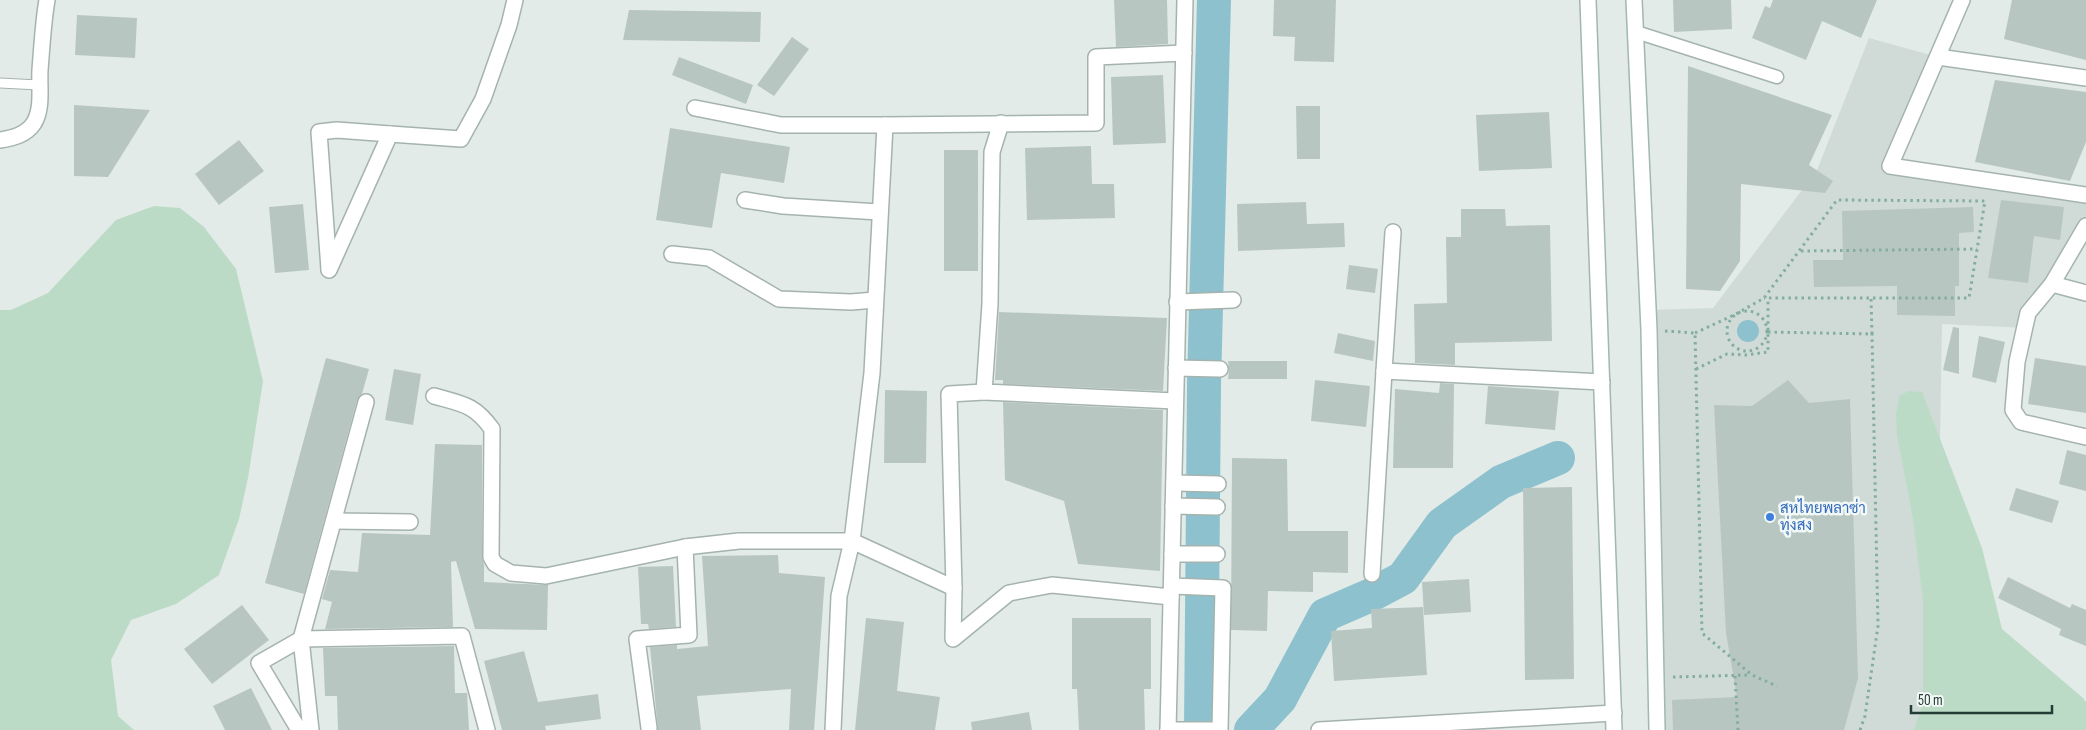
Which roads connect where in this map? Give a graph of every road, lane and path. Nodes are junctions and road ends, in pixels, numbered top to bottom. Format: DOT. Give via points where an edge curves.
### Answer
graph roads {
  1 [pos="47,0"];
  2 [pos="515,0"];
  3 [pos="1185,0"];
  4 [pos="1588,0"];
  5 [pos="1634,0"];
  6 [pos="1962,0"];
  7 [pos="1636,32"];
  8 [pos="1184,54"];
  9 [pos="1938,57"];
  10 [pos="1777,76"];
  11 [pos="2086,78"];
  12 [pos="0,83"];
  13 [pos="39,85"];
  14 [pos="695,108"];
  15 [pos="1001,123"];
  16 [pos="885,125"];
  17 [pos="390,134"];
  18 [pos="0,140"];
  19 [pos="2086,195"];
  20 [pos="745,200"];
  21 [pos="879,212"];
  22 [pos="2086,226"];
  23 [pos="1393,232"];
  24 [pos="1977,249"];
  25 [pos="1800,252"];
  26 [pos="672,254"];
  27 [pos="2052,284"];
  28 [pos="2086,293"];
  29 [pos="1766,298"];
  30 [pos="1871,298"];
  31 [pos="875,300"];
  32 [pos="1233,300"];
  33 [pos="1178,302"];
  34 [pos="1736,314"];
  35 [pos="1649,330"];
  36 [pos="1768,332"];
  37 [pos="1695,333"];
  38 [pos="1872,334"];
  39 [pos="1176,368"];
  40 [pos="1220,368"];
  41 [pos="1696,369"];
  42 [pos="1384,371"];
  43 [pos="1602,382"];
  44 [pos="984,392"];
  45 [pos="434,396"];
  46 [pos="1175,401"];
  47 [pos="366,402"];
  48 [pos="2086,437"];
  49 [pos="1174,483"];
  50 [pos="1218,484"];
  51 [pos="1174,506"];
  52 [pos="1217,507"];
  53 [pos="334,521"];
  54 [pos="410,522"];
  55 [pos="852,541"];
  56 [pos="685,547"];
  57 [pos="1173,554"];
  58 [pos="1216,554"];
  59 [pos="1372,574"];
  60 [pos="954,588"];
  61 [pos="1172,590"];
  62 [pos="302,639"];
  63 [pos="1752,675"];
  64 [pos="1734,676"];
  65 [pos="1657,678"];
  66 [pos="1777,686"];
  67 [pos="1614,713"];
  68 [pos="649,728"];
  69 [pos="299,730"];
  70 [pos="311,730"];
  71 [pos="487,730"];
  72 [pos="833,730"];
  73 [pos="1169,730"];
  74 [pos="1220,730"];
  75 [pos="1319,730"];
  76 [pos="1614,730"];
  77 [pos="1657,730"];
  78 [pos="1738,730"];
  79 [pos="1860,730"];
  1 -- 13 [label="street"];
  2 -- 17 [label="street" via="483,99 461,139"];
  3 -- 8 [label="street"];
  4 -- 43 [label="street"];
  5 -- 7 [label="street"];
  6 -- 9 [label="street"];
  7 -- 10 [label="street"];
  7 -- 35 [label="street"];
  8 -- 15 [label="street" via="1096,57 1096,123"];
  8 -- 33 [label="street"];
  9 -- 11 [label="street"];
  9 -- 19 [label="street" via="1890,166"];
  12 -- 13 [label="lane"];
  13 -- 18 [label="street" via="39,110 34,124 17,137"];
  14 -- 16 [label="street" via="781,125"];
  15 -- 16 [label="street"];
  15 -- 44 [label="street" via="992,152 990,304"];
  16 -- 21 [label="street"];
  17 -- 17 [label="street" via="318,132 329,270"];
  20 -- 21 [label="street" via="783,206"];
  21 -- 31 [label="street"];
  22 -- 27 [label="street"];
  23 -- 42 [label="street"];
  24 -- 25 [label="path"];
  24 -- 25 [label="path" via="1984,201 1837,200"];
  24 -- 30 [label="path" via="1969,298"];
  25 -- 29 [label="path"];
  26 -- 31 [label="street" via="709,258 780,299"];
  27 -- 28 [label="street"];
  27 -- 48 [label="street" via="2028,313 2017,362 2013,410 2021,422"];
  29 -- 30 [label="path"];
  29 -- 34 [label="path"];
  29 -- 36 [label="path"];
  30 -- 38 [label="path"];
  31 -- 55 [label="street" via="872,372"];
  32 -- 33 [label="street"];
  33 -- 39 [label="street"];
  34 -- 36 [label="path" via="1744,311 1756,313 1765,320"];
  34 -- 36 [label="path" via="1730,321 1727,335 1734,347 1750,351 1759,348"];
  34 -- 37 [label="path"];
  35 -- 37 [label="path"];
  35 -- 65 [label="street"];
  36 -- 38 [label="path"];
  36 -- 41 [label="path" via="1768,352 1727,354"];
  37 -- 41 [label="path"];
  38 -- 79 [label="path" via="1878,626"];
  39 -- 40 [label="street"];
  39 -- 46 [label="street"];
  41 -- 63 [label="path" via="1702,633"];
  42 -- 43 [label="street"];
  42 -- 59 [label="street"];
  43 -- 67 [label="street"];
  44 -- 46 [label="street"];
  44 -- 60 [label="street" via="950,394"];
  45 -- 56 [label="street" via="469,406 492,429 490,549 495,564 510,573 546,576"];
  46 -- 49 [label="street"];
  47 -- 53 [label="street"];
  49 -- 50 [label="street"];
  49 -- 51 [label="street"];
  51 -- 52 [label="street"];
  51 -- 57 [label="street"];
  53 -- 54 [label="street"];
  53 -- 62 [label="street"];
  55 -- 56 [label="street" via="739,541"];
  55 -- 60 [label="street"];
  55 -- 72 [label="street" via="839,596"];
  56 -- 68 [label="street" via="689,635 637,639"];
  57 -- 58 [label="street"];
  57 -- 61 [label="street"];
  60 -- 61 [label="street" via="953,639 1009,593 1052,584"];
  61 -- 73 [label="street"];
  61 -- 74 [label="street" via="1223,588"];
  62 -- 69 [label="street" via="259,663"];
  62 -- 70 [label="street"];
  62 -- 71 [label="street" via="462,636"];
  63 -- 64 [label="path"];
  63 -- 66 [label="path"];
  64 -- 65 [label="path"];
  64 -- 78 [label="path"];
  65 -- 77 [label="street"];
  67 -- 75 [label="street"];
  67 -- 76 [label="street"];
  73 -- 74 [label="street"];
}
